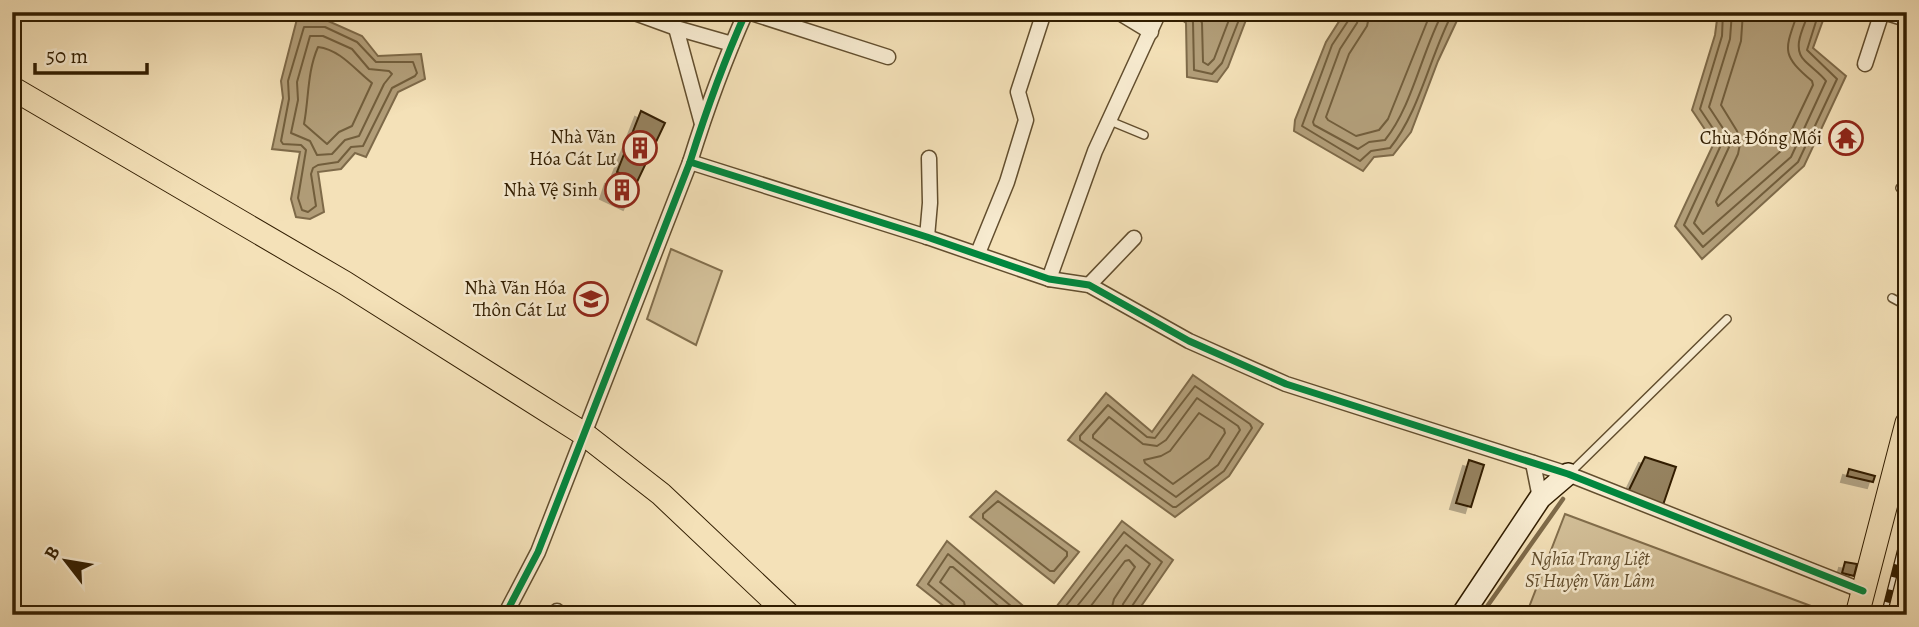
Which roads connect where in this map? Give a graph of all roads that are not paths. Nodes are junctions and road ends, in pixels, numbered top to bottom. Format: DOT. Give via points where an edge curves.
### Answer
graph roads {
  1 [pos="632,12"];
  2 [pos="747,12"];
  3 [pos="1044,12"];
  4 [pos="1118,12"];
  5 [pos="1159,12"];
  6 [pos="1882,14"];
  7 [pos="1907,23"];
  8 [pos="676,28"];
  9 [pos="1151,32"];
  10 [pos="732,44"];
  11 [pos="888,57"];
  12 [pos="1866,64"];
  13 [pos="12,88"];
  14 [pos="1110,121"];
  15 [pos="702,124"];
  16 [pos="1144,135"];
  17 [pos="929,158"];
  18 [pos="690,162"];
  19 [pos="927,237"];
  20 [pos="1134,238"];
  21 [pos="978,253"];
  22 [pos="1049,279"];
  23 [pos="1088,285"];
  24 [pos="1892,298"];
  25 [pos="1907,306"];
  26 [pos="1727,319"];
  27 [pos="1907,423"];
  28 [pos="584,434"];
  29 [pos="1534,463"];
  30 [pos="1568,474"];
  31 [pos="1540,498"];
  32 [pos="1863,590"];
  33 [pos="505,615"];
  34 [pos="789,615"];
  35 [pos="1462,615"];
  36 [pos="1857,615"];
  1 -- 8 [label="street"];
  2 -- 10 [label="street"];
  2 -- 11 [label="street"];
  3 -- 21 [label="street" via="1018,92 1026,120"];
  4 -- 9 [label="street"];
  5 -- 9 [label="street"];
  6 -- 7 [label="lane"];
  6 -- 12 [label="street"];
  8 -- 10 [label="street"];
  8 -- 15 [label="street"];
  9 -- 14 [label="street"];
  10 -- 15 [label="street"];
  13 -- 28 [label="main road" via="345,283"];
  14 -- 16 [label="lane"];
  14 -- 22 [label="street"];
  15 -- 18 [label="street"];
  17 -- 19 [label="street"];
  18 -- 19 [label="street"];
  18 -- 28 [label="street" via="652,244"];
  19 -- 21 [label="street"];
  20 -- 23 [label="street"];
  21 -- 22 [label="street"];
  22 -- 23 [label="street"];
  23 -- 29 [label="street" via="1189,341 1286,384"];
  24 -- 25 [label="lane"];
  26 -- 30 [label="lane"];
  27 -- 32 [label="main road"];
  28 -- 33 [label="street" via="538,552"];
  28 -- 34 [label="main road" via="661,494"];
  29 -- 30 [label="street"];
  29 -- 31 [label="street"];
  30 -- 31 [label="main road"];
  30 -- 32 [label="street"];
  31 -- 35 [label="main road"];
  32 -- 36 [label="main road"];
}
